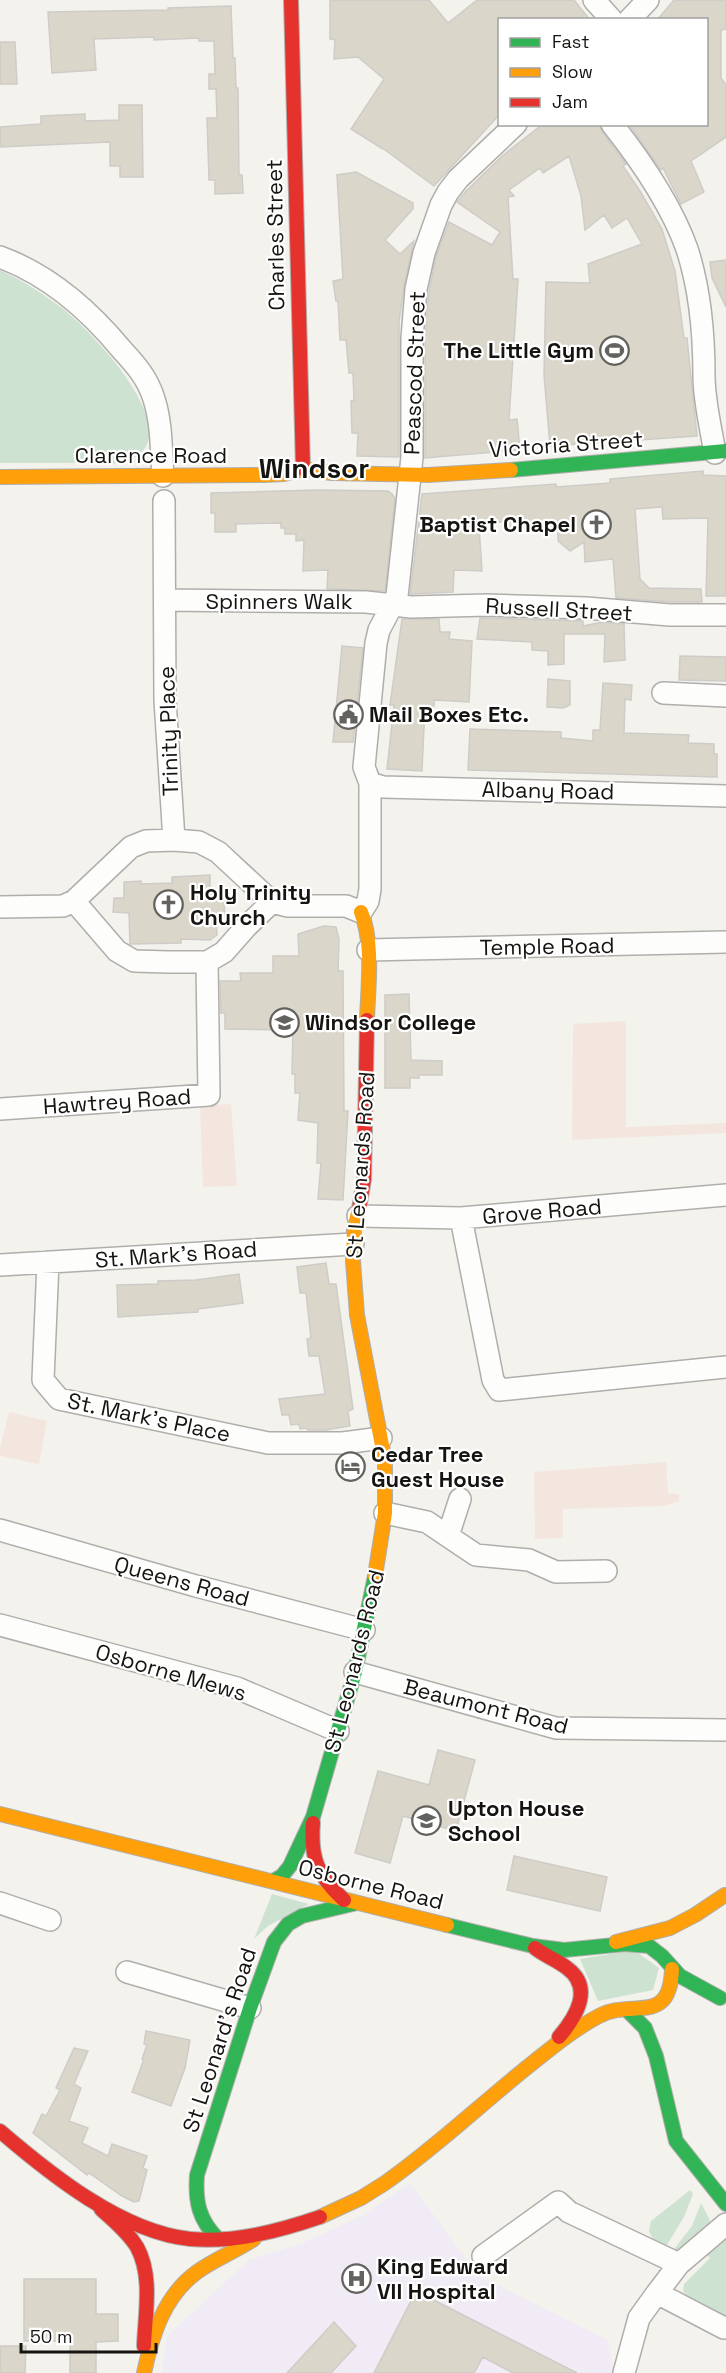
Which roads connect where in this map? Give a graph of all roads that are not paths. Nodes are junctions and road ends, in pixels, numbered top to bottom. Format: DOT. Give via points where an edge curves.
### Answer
graph roads {
  1 [pos="291,0"];
  2 [pos="594,0"];
  3 [pos="648,0"];
  4 [pos="610,18"];
  5 [pos="631,18"];
  6 [pos="514,126"];
  7 [pos="613,126"];
  8 [pos="0,256"];
  9 [pos="720,452"];
  10 [pos="303,469"];
  11 [pos="163,476"];
  12 [pos="409,476"];
  13 [pos="0,477"];
  14 [pos="164,501"];
  15 [pos="166,600"];
  16 [pos="393,604"];
  17 [pos="726,615"];
  18 [pos="663,693"];
  19 [pos="726,696"];
  20 [pos="370,783"];
  21 [pos="726,796"];
  22 [pos="174,840"];
  23 [pos="74,902"];
  24 [pos="272,902"];
  25 [pos="0,907"];
  26 [pos="361,912"];
  27 [pos="726,942"];
  28 [pos="368,950"];
  29 [pos="207,962"];
  30 [pos="0,1109"];
  31 [pos="726,1195"];
  32 [pos="358,1216"];
  33 [pos="461,1218"];
  34 [pos="353,1244"];
  35 [pos="48,1262"];
  36 [pos="0,1265"];
  37 [pos="726,1367"];
  38 [pos="381,1438"];
  39 [pos="460,1499"];
  40 [pos="384,1513"];
  41 [pos="0,1530"];
  42 [pos="448,1536"];
  43 [pos="606,1570"];
  44 [pos="0,1625"];
  45 [pos="364,1630"];
  46 [pos="355,1672"];
  47 [pos="726,1730"];
  48 [pos="338,1731"];
  49 [pos="0,1814"];
  50 [pos="313,1817"];
  51 [pos="273,1881"];
  52 [pos="725,1894"];
  53 [pos="351,1901"];
  54 [pos="0,1903"];
  55 [pos="50,1920"];
  56 [pos="696,1930"];
  57 [pos="609,1944"];
  58 [pos="533,1946"];
  59 [pos="674,1964"];
  60 [pos="127,1972"];
  61 [pos="723,1998"];
  62 [pos="664,2001"];
  63 [pos="250,2008"];
  64 [pos="627,2010"];
  65 [pos="656,2056"];
  66 [pos="538,2061"];
  67 [pos="0,2131"];
  68 [pos="95,2204"];
  69 [pos="726,2204"];
  70 [pos="726,2224"];
  71 [pos="261,2234"];
  72 [pos="218,2239"];
  73 [pos="483,2256"];
  74 [pos="679,2264"];
  75 [pos="657,2293"];
  76 [pos="724,2328"];
  77 [pos="144,2371"];
  78 [pos="624,2373"];
  1 -- 10 [label="street, Charles Street"];
  2 -- 4 [label="street"];
  3 -- 5 [label="street"];
  6 -- 12 [label="street, Peascod Street" via="458,179 441,205 424,253 412,338"];
  7 -- 9 [label="street" via="673,215 687,250 698,297 704,377"];
  8 -- 11 [label="street" via="54,284 103,326 146,378 160,424"];
  9 -- 12 [label="street, Victoria Street"];
  10 -- 11 [label="street, Clarence Road" via="274,474"];
  10 -- 12 [label="street, Clarence Road"];
  11 -- 13 [label="street, Clarence Road"];
  12 -- 16 [label="street, St Leonards Road"];
  14 -- 15 [label="street, Trinity Place"];
  15 -- 16 [label="street, Spinners Walk"];
  15 -- 22 [label="street, Trinity Place" via="165,700"];
  16 -- 17 [label="street, Russell Street"];
  16 -- 20 [label="street, St Leonards Road" via="376,644 364,767"];
  18 -- 19 [label="street"];
  20 -- 21 [label="street, Albany Road" via="383,787"];
  20 -- 26 [label="street, St Leonards Road" via="369,890"];
  22 -- 23 [label="street" via="146,841 131,848"];
  22 -- 24 [label="street" via="199,842 218,852"];
  23 -- 25 [label="street" via="63,906"];
  23 -- 29 [label="street" via="117,951 134,961"];
  24 -- 26 [label="street" via="288,906 346,906"];
  24 -- 29 [label="street" via="225,952"];
  26 -- 28 [label="street, St Leonards Road"];
  27 -- 28 [label="street, Temple Road"];
  28 -- 32 [label="street, St Leonards Road" via="364,1179"];
  29 -- 30 [label="street, Hawtrey Road" via="209,1095"];
  31 -- 33 [label="street, Grove Road"];
  32 -- 33 [label="street, Grove Road"];
  32 -- 34 [label="street, St Leonards Road"];
  33 -- 37 [label="street" via="493,1380 499,1390"];
  34 -- 35 [label="street, St. Mark's Road"];
  34 -- 38 [label="street, St Leonards Road" via="357,1315"];
  35 -- 36 [label="street, St. Mark's Road"];
  35 -- 38 [label="street, St. Mark's Place" via="43,1380 59,1399 268,1443 343,1443"];
  38 -- 40 [label="street, St Leonards Road" via="387,1486"];
  39 -- 42 [label="street"];
  40 -- 42 [label="street" via="428,1522"];
  40 -- 45 [label="street, St Leonards Road" via="381,1550"];
  41 -- 45 [label="street, Queens Road"];
  42 -- 43 [label="street" via="476,1555 529,1560 556,1572"];
  44 -- 48 [label="street, Osborne Mews" via="237,1688"];
  45 -- 46 [label="street, St Leonards Road"];
  46 -- 47 [label="street, Beaumont Road" via="556,1728"];
  46 -- 48 [label="street, St Leonards Road"];
  48 -- 50 [label="street, St Leonards Road"];
  49 -- 51 [label="street, Osborne Road"];
  50 -- 51 [label="street, St Leonards Road" via="290,1866"];
  50 -- 53 [label="street, St Leonards Road" via="311,1847 315,1864 322,1877"];
  51 -- 53 [label="street, Osborne Road"];
  52 -- 56 [label="street"];
  52 -- 57 [label="street" via="670,1928"];
  53 -- 58 [label="street, Osborne Road"];
  53 -- 63 [label="street, St Leonard's Road" via="288,1924 274,1942"];
  54 -- 55 [label="street"];
  57 -- 58 [label="street, Osborne Road" via="564,1950"];
  57 -- 59 [label="street, Osborne Road" via="649,1946"];
  58 -- 66 [label="street" via="573,1972 581,1995 578,2012"];
  59 -- 61 [label="street, Osborne Road" via="688,1982"];
  59 -- 62 [label="street"];
  60 -- 63 [label="street"];
  61 -- 62 [label="street, Osborne Road"];
  62 -- 64 [label="street, Osborne Road"];
  62 -- 65 [label="street"];
  63 -- 72 [label="street, St Leonard's Road" via="197,2175 195,2193 200,2217"];
  64 -- 65 [label="street" via="645,2028"];
  64 -- 66 [label="street, Osborne Road" via="600,2015"];
  65 -- 69 [label="street" via="676,2141"];
  66 -- 71 [label="street" via="396,2176 364,2197 315,2220"];
  67 -- 68 [label="street"];
  68 -- 72 [label="street" via="175,2236"];
  68 -- 77 [label="street" via="139,2251 145,2284"];
  70 -- 74 [label="street"];
  71 -- 72 [label="street"];
  71 -- 77 [label="street" via="201,2270 173,2294"];
  73 -- 74 [label="street" via="558,2202 569,2212"];
  74 -- 75 [label="street"];
  75 -- 76 [label="street"];
  75 -- 78 [label="street" via="639,2318"];
}
